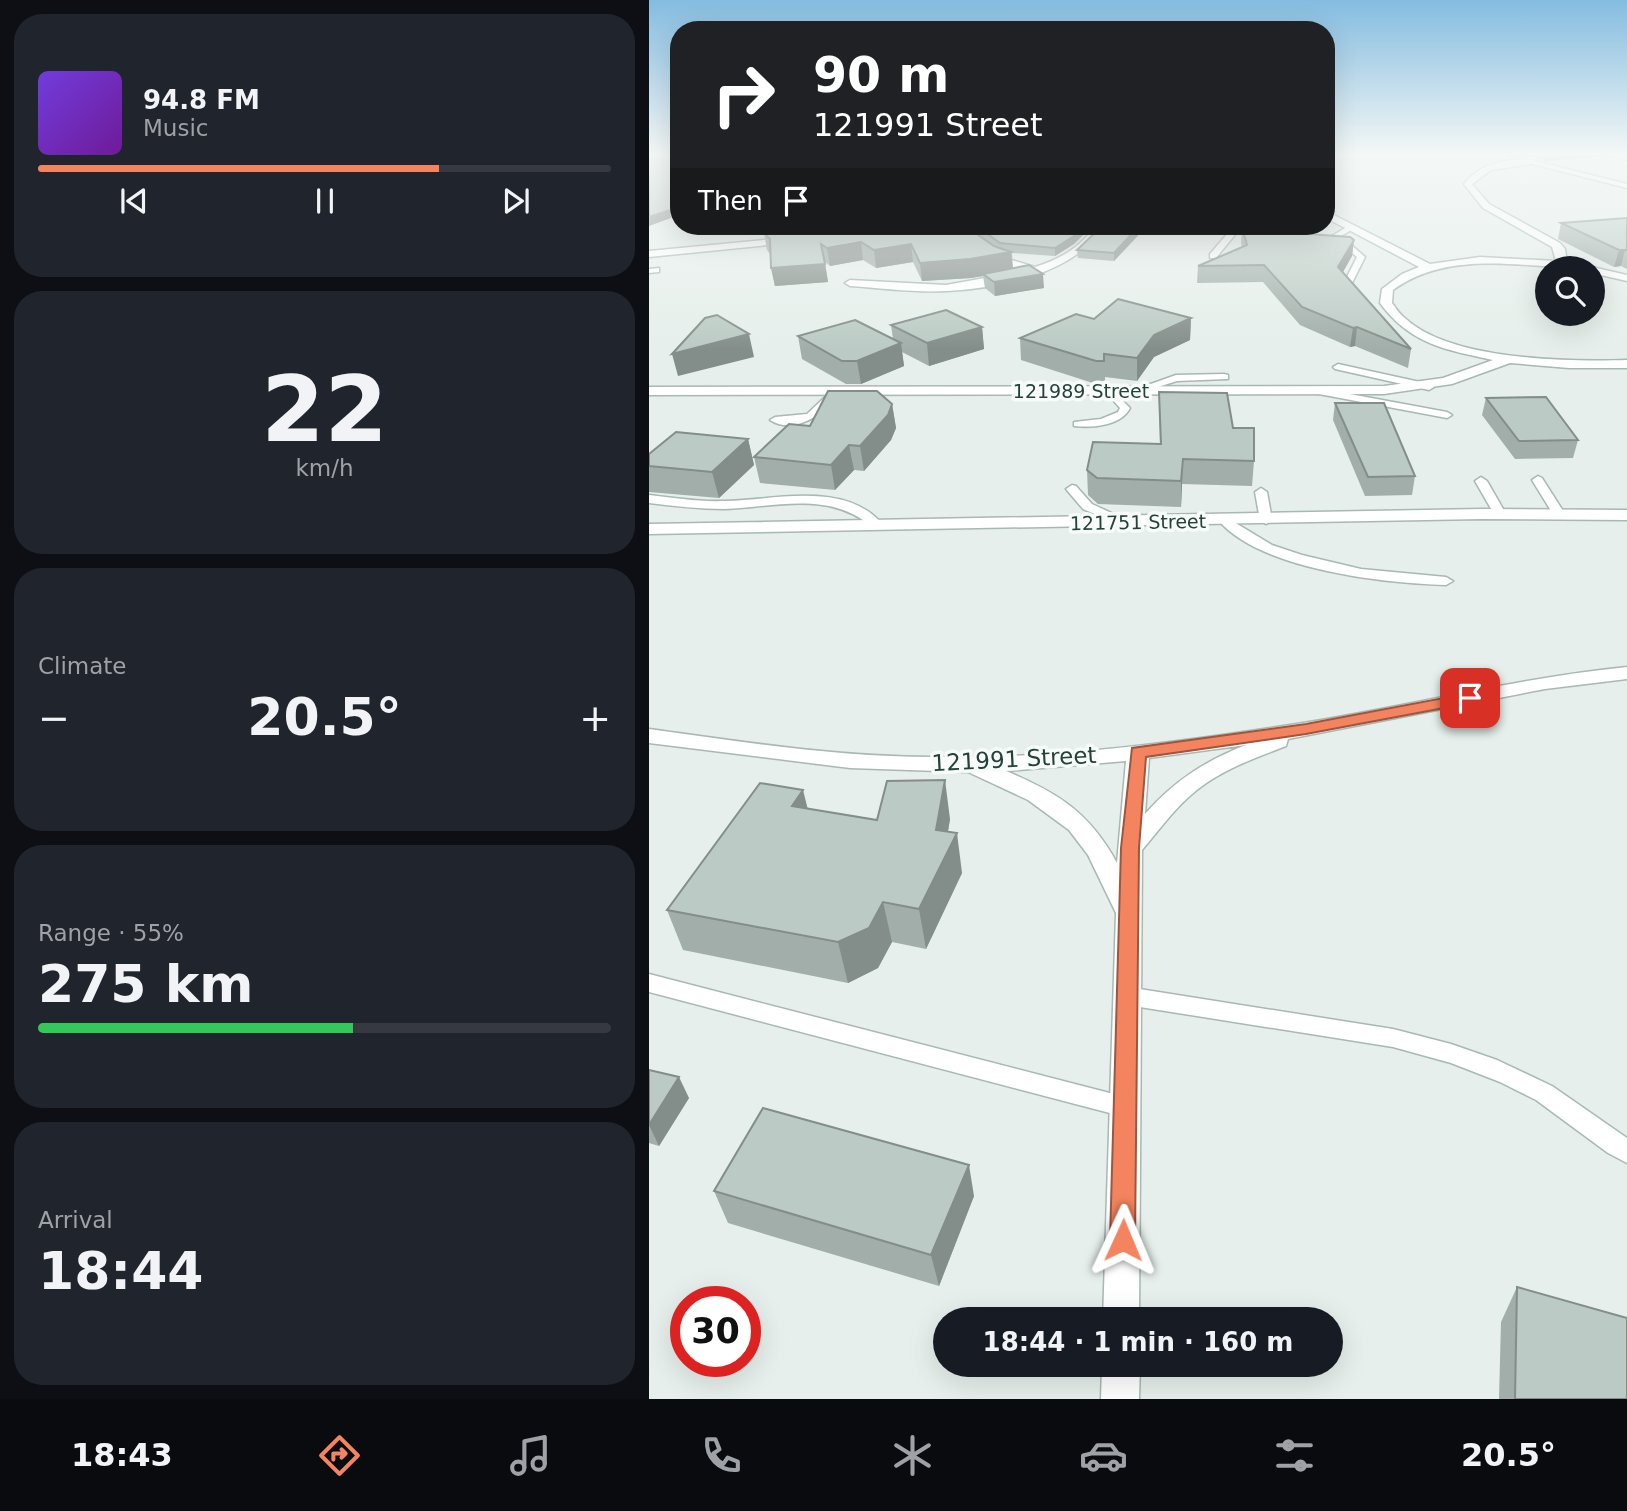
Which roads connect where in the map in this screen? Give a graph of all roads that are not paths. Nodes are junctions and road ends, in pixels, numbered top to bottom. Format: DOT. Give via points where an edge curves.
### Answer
graph roads {
  1 [pos="1336,219"];
  2 [pos="1510,219"];
  3 [pos="1350,227"];
  4 [pos="1095,235"];
  5 [pos="1230,235"];
  6 [pos="811,237"];
  7 [pos="978,243"];
  8 [pos="649,254"];
  9 [pos="1213,256"];
  10 [pos="1560,256"];
  11 [pos="1535,264"];
  12 [pos="1429,268"];
  13 [pos="1035,271"];
  14 [pos="1605,273"];
  15 [pos="1627,278"];
  16 [pos="1348,283"];
  17 [pos="850,284"];
  18 [pos="1507,359"];
  19 [pos="1627,364"];
  20 [pos="1338,367"];
  21 [pos="1224,377"];
  22 [pos="1429,387"];
  23 [pos="1312,390"];
  24 [pos="649,391"];
  25 [pos="828,391"];
  26 [pos="1110,391"];
  27 [pos="1136,391"];
  28 [pos="1447,415"];
  29 [pos="775,420"];
  30 [pos="1078,424"];
  31 [pos="1538,480"];
  32 [pos="1481,481"];
  33 [pos="1071,489"];
  34 [pos="1261,492"];
  35 [pos="649,499"];
  36 [pos="1500,514"];
  37 [pos="1559,514"];
  38 [pos="1627,515"];
  39 [pos="1224,520"];
  40 [pos="1266,520"];
  41 [pos="1125,522"];
  42 [pos="878,526"];
  43 [pos="649,528"];
  44 [pos="1446,581"];
  45 [pos="1627,673"];
  46 [pos="1306,729"];
  47 [pos="649,736"];
  48 [pos="1138,752"];
  49 [pos="971,765"];
  50 [pos="1130,848"];
  51 [pos="1129,915"];
  52 [pos="649,983"];
  53 [pos="1127,996"];
  54 [pos="1124,1107"];
  55 [pos="1627,1152"];
  56 [pos="1121,1307"];
  57 [pos="1121,1377"];
  58 [pos="1120,1399"];
  1 -- 3 [label="street"];
  2 -- 10 [label="street" via="1557,246"];
  3 -- 12 [label="street"];
  3 -- 16 [label="lane" via="1336,236 1361,257"];
  4 -- 13 [label="street" via="1075,255"];
  5 -- 9 [label="lane"];
  6 -- 8 [label="street"];
  7 -- 13 [label="street" via="1001,260"];
  11 -- 12 [label="street" via="1490,261"];
  12 -- 18 [label="street" via="1403,277 1388,289 1389,311 1407,326 1439,341"];
  13 -- 17 [label="street" via="946,288"];
  14 -- 15 [label="street"];
  18 -- 19 [label="street"];
  18 -- 22 [label="street, 121989 Street"];
  20 -- 22 [label="lane"];
  21 -- 27 [label="lane" via="1176,378"];
  22 -- 23 [label="street, 121989 Street"];
  23 -- 27 [label="street, 121989 Street"];
  23 -- 28 [label="lane"];
  24 -- 25 [label="street, 121989 Street"];
  25 -- 26 [label="street, 121989 Street"];
  25 -- 29 [label="lane" via="816,415"];
  26 -- 27 [label="street, 121989 Street"];
  26 -- 30 [label="lane" via="1123,404 1122,414 1103,422"];
  31 -- 37 [label="lane"];
  32 -- 36 [label="lane"];
  33 -- 41 [label="lane" via="1087,507"];
  34 -- 40 [label="lane"];
  35 -- 42 [label="lane" via="710,505 785,500 836,503 865,512"];
  36 -- 37 [label="street, 121751 Street"];
  36 -- 40 [label="street, 121751 Street"];
  37 -- 38 [label="street, 121751 Street"];
  39 -- 40 [label="street, 121751 Street"];
  39 -- 41 [label="street, 121751 Street"];
  39 -- 44 [label="lane" via="1247,540 1295,556 1385,578"];
  41 -- 42 [label="street, 121751 Street"];
  42 -- 43 [label="street, 121751 Street"];
  45 -- 46 [label="street, 121991 Street" via="1552,682"];
  46 -- 48 [label="street, 121991 Street"];
  46 -- 50 [label="street" via="1196,779"];
  47 -- 49 [label="street, 121991 Street" via="792,756"];
  48 -- 49 [label="street, 121991 Street"];
  48 -- 50 [label="street"];
  49 -- 51 [label="street" via="1035,793 1073,819 1099,853"];
  50 -- 51 [label="street"];
  51 -- 53 [label="street"];
  52 -- 54 [label="lane"];
  53 -- 54 [label="street"];
  53 -- 55 [label="lane" via="1435,1048 1543,1092"];
  54 -- 56 [label="street"];
  57 -- 58 [label="street"];
}
